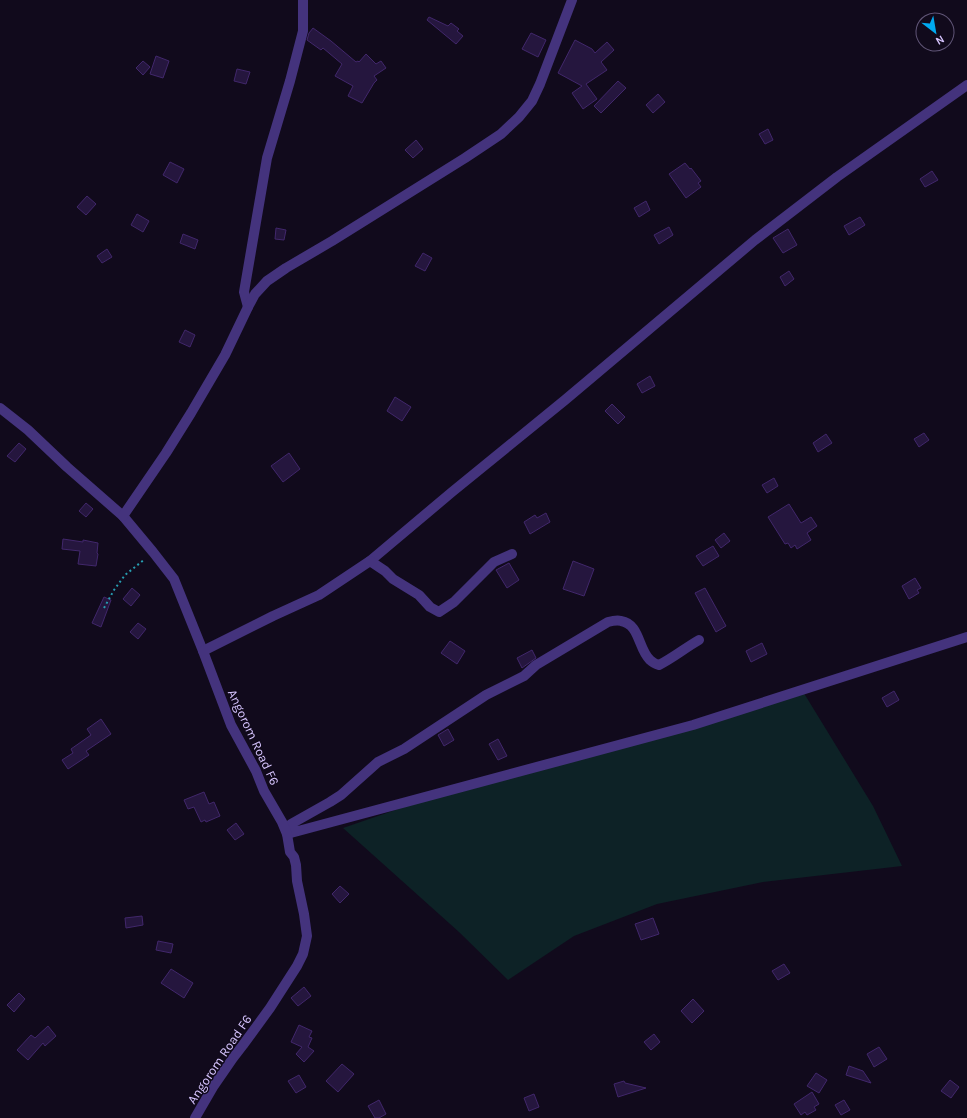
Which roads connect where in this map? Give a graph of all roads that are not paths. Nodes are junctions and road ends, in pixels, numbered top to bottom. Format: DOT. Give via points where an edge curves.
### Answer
graph roads {
  1 [pos="303,0"];
  2 [pos="572,0"];
  3 [pos="967,85"];
  4 [pos="248,307"];
  5 [pos="0,408"];
  6 [pos="123,516"];
  7 [pos="512,554"];
  8 [pos="370,561"];
  9 [pos="967,637"];
  10 [pos="699,640"];
  11 [pos="203,651"];
  12 [pos="287,834"];
  13 [pos="195,1118"];
  1 -- 4 [label="street" via="303,31 267,158 244,292"];
  2 -- 4 [label="street" via="537,90 519,117 501,134 465,158 267,281 255,294"];
  3 -- 8 [label="street" via="837,177 755,240"];
  4 -- 6 [label="street" via="225,355 191,413"];
  5 -- 6 [label="street, Angorom Road F6"];
  6 -- 11 [label="street, Angorom Road F6" via="174,580"];
  7 -- 8 [label="street" via="494,562 454,602 439,612"];
  8 -- 11 [label="street" via="318,595"];
  9 -- 12 [label="street" via="692,725"];
  10 -- 12 [label="street" via="659,665 650,660 631,625 620,621 608,622 536,665 524,676 486,695 404,749 378,762 341,795 291,824"];
  11 -- 12 [label="street, Angorom Road F6" via="231,725"];
  12 -- 13 [label="street, Angorom Road F6" via="290,852 296,865 304,914 306,936 303,954 270,1008 213,1087"];
}
